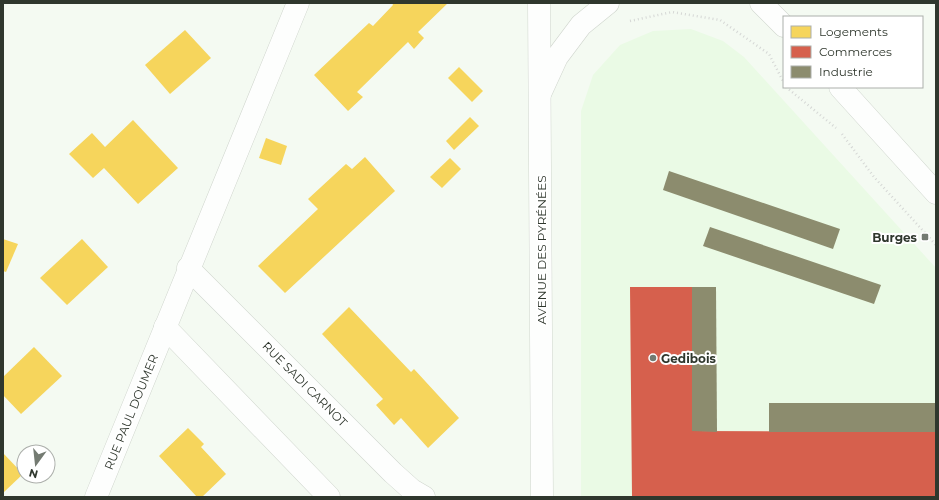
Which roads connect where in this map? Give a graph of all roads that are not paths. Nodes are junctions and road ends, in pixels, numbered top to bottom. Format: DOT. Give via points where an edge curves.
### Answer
graph roads {
  1 [pos="298,3"];
  2 [pos="539,3"];
  3 [pos="608,3"];
  4 [pos="761,3"];
  5 [pos="783,25"];
  6 [pos="841,88"];
  7 [pos="540,94"];
  8 [pos="936,193"];
  9 [pos="188,268"];
  10 [pos="165,327"];
  11 [pos="96,497"];
  12 [pos="329,497"];
  13 [pos="424,497"];
  14 [pos="542,497"];
  1 -- 9 [label="street"];
  2 -- 7 [label="street, AVENUE DES PYRÉNÉES"];
  3 -- 7 [label="street" via="581,25 557,57"];
  4 -- 5 [label="street"];
  6 -- 8 [label="street"];
  7 -- 14 [label="street, AVENUE DES PYRÉNÉES"];
  9 -- 10 [label="street"];
  9 -- 13 [label="street, RUE SADI CARNOT" via="393,473"];
  10 -- 11 [label="street, RUE PAUL DOUMER"];
  10 -- 12 [label="street"];
}
